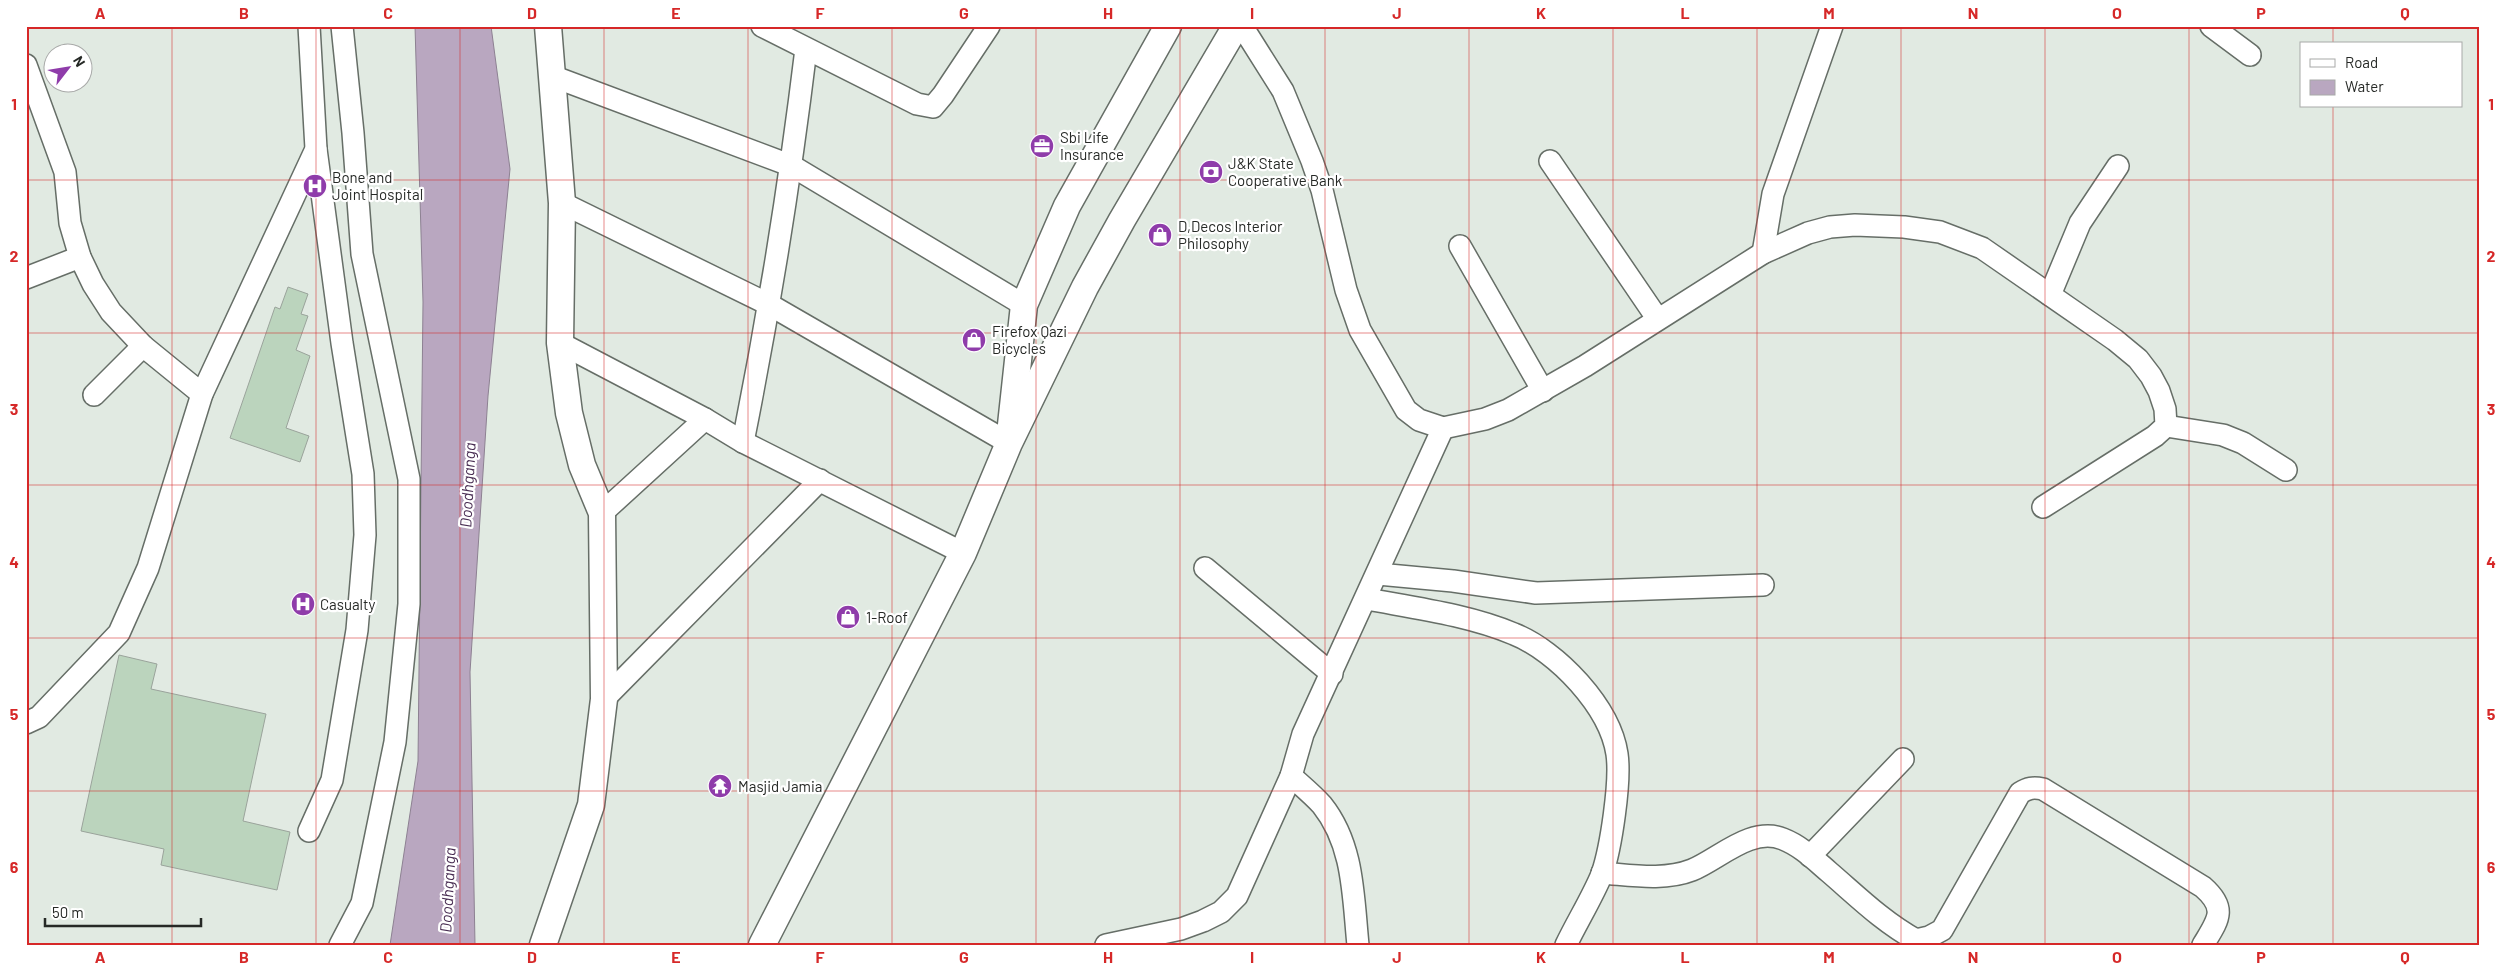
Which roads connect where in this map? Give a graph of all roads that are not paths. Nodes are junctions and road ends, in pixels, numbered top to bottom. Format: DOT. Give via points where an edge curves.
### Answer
graph roads {
  1 [pos="309,26"];
  2 [pos="342,26"];
  3 [pos="548,26"];
  4 [pos="762,26"];
  5 [pos="1168,26"];
  6 [pos="1216,26"];
  7 [pos="1236,26"];
  8 [pos="1242,26"];
  9 [pos="1832,26"];
  10 [pos="2211,26"];
  11 [pos="987,27"];
  12 [pos="806,49"];
  13 [pos="2250,55"];
  14 [pos="26,66"];
  15 [pos="552,76"];
  16 [pos="316,148"];
  17 [pos="1550,161"];
  18 [pos="792,166"];
  19 [pos="2118,166"];
  20 [pos="562,203"];
  21 [pos="1460,246"];
  22 [pos="1763,253"];
  23 [pos="80,257"];
  24 [pos="26,278"];
  25 [pos="1085,287"];
  26 [pos="2050,295"];
  27 [pos="770,305"];
  28 [pos="1024,305"];
  29 [pos="1657,318"];
  30 [pos="560,343"];
  31 [pos="143,346"];
  32 [pos="1543,391"];
  33 [pos="94,394"];
  34 [pos="202,394"];
  35 [pos="705,419"];
  36 [pos="2166,426"];
  37 [pos="1443,428"];
  38 [pos="743,442"];
  39 [pos="1009,443"];
  40 [pos="2286,470"];
  41 [pos="820,480"];
  42 [pos="2043,507"];
  43 [pos="602,513"];
  44 [pos="963,553"];
  45 [pos="1205,568"];
  46 [pos="1378,574"];
  47 [pos="1763,585"];
  48 [pos="1367,599"];
  49 [pos="1332,674"];
  50 [pos="604,700"];
  51 [pos="26,723"];
  52 [pos="1904,759"];
  53 [pos="1291,776"];
  54 [pos="309,831"];
  55 [pos="1810,856"];
  56 [pos="1602,873"];
  57 [pos="340,945"];
  58 [pos="543,945"];
  59 [pos="762,945"];
  60 [pos="1106,945"];
  61 [pos="1358,945"];
  62 [pos="1566,945"];
  63 [pos="2203,945"];
  1 -- 16 [label="street"];
  2 -- 57 [label="street" via="362,254 409,479 409,585 395,742 362,903"];
  3 -- 15 [label="main road"];
  4 -- 12 [label="street"];
  5 -- 28 [label="main road" via="1067,206"];
  6 -- 25 [label="main road" via="1085,256"];
  7 -- 25 [label="main road"];
  8 -- 37 [label="street" via="1283,92 1312,160 1346,290 1360,330 1406,410 1419,420"];
  9 -- 22 [label="street" via="1773,194"];
  10 -- 13 [label="street"];
  11 -- 12 [label="street" via="932,107 916,104"];
  12 -- 18 [label="street"];
  14 -- 23 [label="street" via="65,172 70,223"];
  15 -- 18 [label="street"];
  15 -- 20 [label="main road"];
  16 -- 34 [label="street"];
  16 -- 54 [label="street" via="363,474 365,535 357,630 332,780"];
  17 -- 29 [label="street"];
  18 -- 27 [label="street"];
  18 -- 28 [label="street"];
  19 -- 26 [label="street" via="2080,223"];
  20 -- 27 [label="street"];
  20 -- 30 [label="main road"];
  21 -- 32 [label="street"];
  22 -- 26 [label="street" via="1830,227 1904,227 1940,232 1982,248"];
  22 -- 29 [label="street"];
  23 -- 24 [label="street"];
  23 -- 31 [label="street" via="111,312"];
  25 -- 39 [label="main road"];
  26 -- 36 [label="street" via="2138,359 2159,391 2166,409"];
  27 -- 38 [label="street"];
  27 -- 39 [label="street"];
  28 -- 39 [label="main road"];
  29 -- 32 [label="street"];
  30 -- 35 [label="street"];
  30 -- 43 [label="main road" via="569,413 582,464"];
  31 -- 33 [label="street"];
  31 -- 34 [label="street"];
  32 -- 37 [label="street" via="1485,420"];
  34 -- 51 [label="street" via="148,568 119,633 39,717"];
  35 -- 38 [label="street"];
  35 -- 43 [label="street"];
  36 -- 40 [label="street" via="2223,435 2243,443"];
  36 -- 42 [label="street"];
  37 -- 46 [label="street"];
  38 -- 41 [label="street"];
  39 -- 44 [label="main road"];
  41 -- 44 [label="street"];
  41 -- 50 [label="street"];
  43 -- 50 [label="main road"];
  44 -- 59 [label="main road"];
  45 -- 49 [label="street"];
  46 -- 47 [label="street" via="1536,593"];
  46 -- 48 [label="street"];
  48 -- 49 [label="street"];
  48 -- 56 [label="street" via="1447,615 1515,634 1573,674 1609,729 1617,754 1616,792"];
  49 -- 53 [label="street" via="1303,734"];
  50 -- 58 [label="main road" via="591,805"];
  52 -- 55 [label="street"];
  53 -- 60 [label="street" via="1237,896 1221,912 1181,929"];
  53 -- 61 [label="street" via="1322,805 1344,842 1349,858"];
  55 -- 56 [label="street" via="1780,837 1758,837 1676,875"];
  55 -- 63 [label="street" via="1887,922 1916,940 1929,937 1942,930 2020,793 2028,788 2043,789 2213,896 2219,914"];
  56 -- 62 [label="street"];
}
